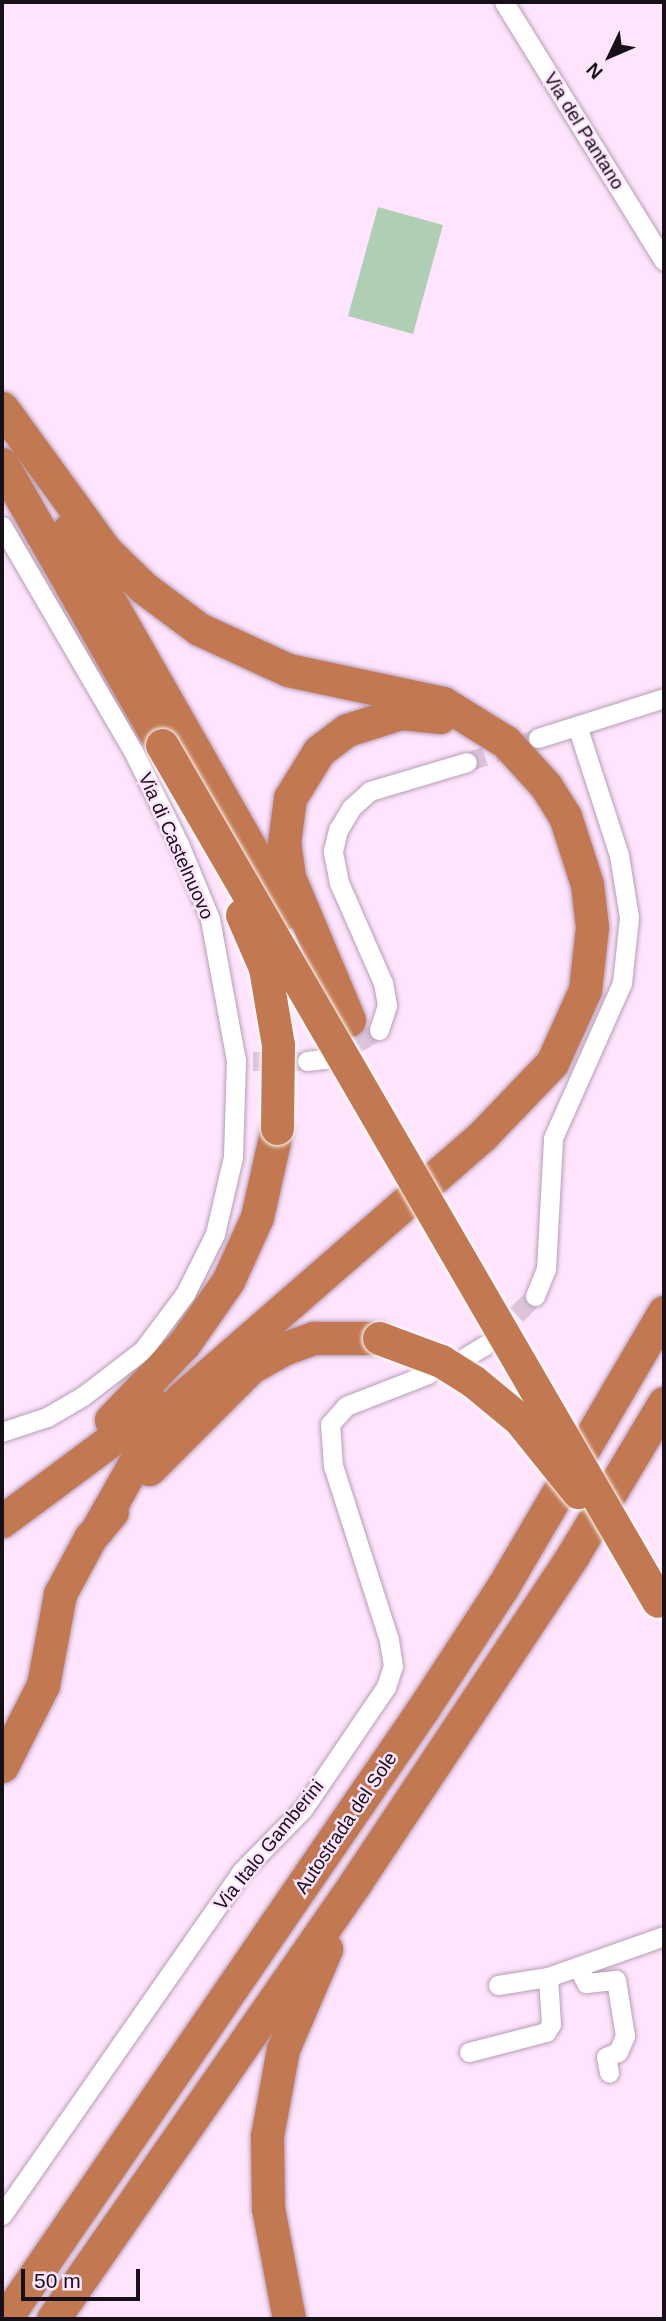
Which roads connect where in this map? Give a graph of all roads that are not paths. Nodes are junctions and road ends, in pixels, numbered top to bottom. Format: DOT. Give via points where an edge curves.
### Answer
graph roads {
  1 [pos="504,2"];
  2 [pos="664,261"];
  3 [pos="2,410"];
  4 [pos="2,464"];
  5 [pos="2,526"];
  6 [pos="664,698"];
  7 [pos="577,726"];
  8 [pos="538,738"];
  9 [pos="162,745"];
  10 [pos="467,762"];
  11 [pos="364,1025"];
  12 [pos="332,1058"];
  13 [pos="307,1061"];
  14 [pos="535,1296"];
  15 [pos="664,1312"];
  16 [pos="485,1345"];
  17 [pos="467,1356"];
  18 [pos="428,1374"];
  19 [pos="664,1403"];
  20 [pos="2,1432"];
  21 [pos="14,1512"];
  22 [pos="97,1530"];
  23 [pos="664,1567"];
  24 [pos="661,1607"];
  25 [pos="2,1766"];
  26 [pos="356,1882"];
  27 [pos="664,1936"];
  28 [pos="579,1969"];
  29 [pos="548,1977"];
  30 [pos="498,1984"];
  31 [pos="469,2052"];
  32 [pos="609,2073"];
  33 [pos="2,2216"];
  34 [pos="7,2311"];
  35 [pos="53,2319"];
  36 [pos="289,2319"];
  1 -- 2 [label="street, Via del Pantano"];
  3 -- 11 [label="highway"];
  3 -- 22 [label="highway" via="105,550 199,629 265,662 443,703 506,742 546,786 578,848 589,895 591,960 575,1020 552,1063 531,1088 181,1399 151,1434"];
  4 -- 9 [label="highway"];
  5 -- 20 [label="street, Via di Castelnuovo" via="133,751 179,845 210,919 244,1060 233,1157 215,1234 185,1294 143,1350 83,1396 47,1417"];
  6 -- 7 [label="street"];
  7 -- 8 [label="street"];
  7 -- 14 [label="street" via="619,855 629,917 622,983 553,1138 546,1269"];
  9 -- 21 [label="highway, bridge" via="265,968 278,1045 277,1128 257,1217 228,1281 184,1344"];
  9 -- 24 [label="highway, bridge"];
  10 -- 11 [label="street" via="370,791 351,808 338,831 333,851 339,883 383,983 387,1005"];
  11 -- 21 [label="highway" via="289,877 284,843 290,798 319,751 347,730 401,713 432,715 465,726 515,762 558,820 579,885 583,959 567,1017 545,1058 477,1130 132,1429"];
  11 -- 23 [label="highway"];
  12 -- 13 [label="street"];
  15 -- 34 [label="highway, Autostrada del Sole" via="516,1566 423,1709"];
  16 -- 17 [label="street"];
  18 -- 33 [label="street, Via Italo Gamberini" via="346,1406 330,1424 333,1466 389,1640 393,1666 386,1687 303,1809 241,1872"];
  19 -- 26 [label="highway, Autostrada del Sole" via="573,1555"];
  22 -- 24 [label="highway, bridge" via="179,1435 251,1367 314,1338 379,1338 440,1361 519,1419"];
  22 -- 25 [label="highway" via="60,1594 43,1685"];
  26 -- 35 [label="highway, Autostrada del Sole"];
  26 -- 36 [label="highway" via="283,2049 267,2136 268,2208"];
  27 -- 28 [label="street"];
  28 -- 29 [label="street"];
  28 -- 32 [label="street" via="586,1983 616,1980 625,2036 618,2052 606,2057"];
  29 -- 30 [label="street"];
  29 -- 31 [label="street" via="551,2024 546,2032"];
}
